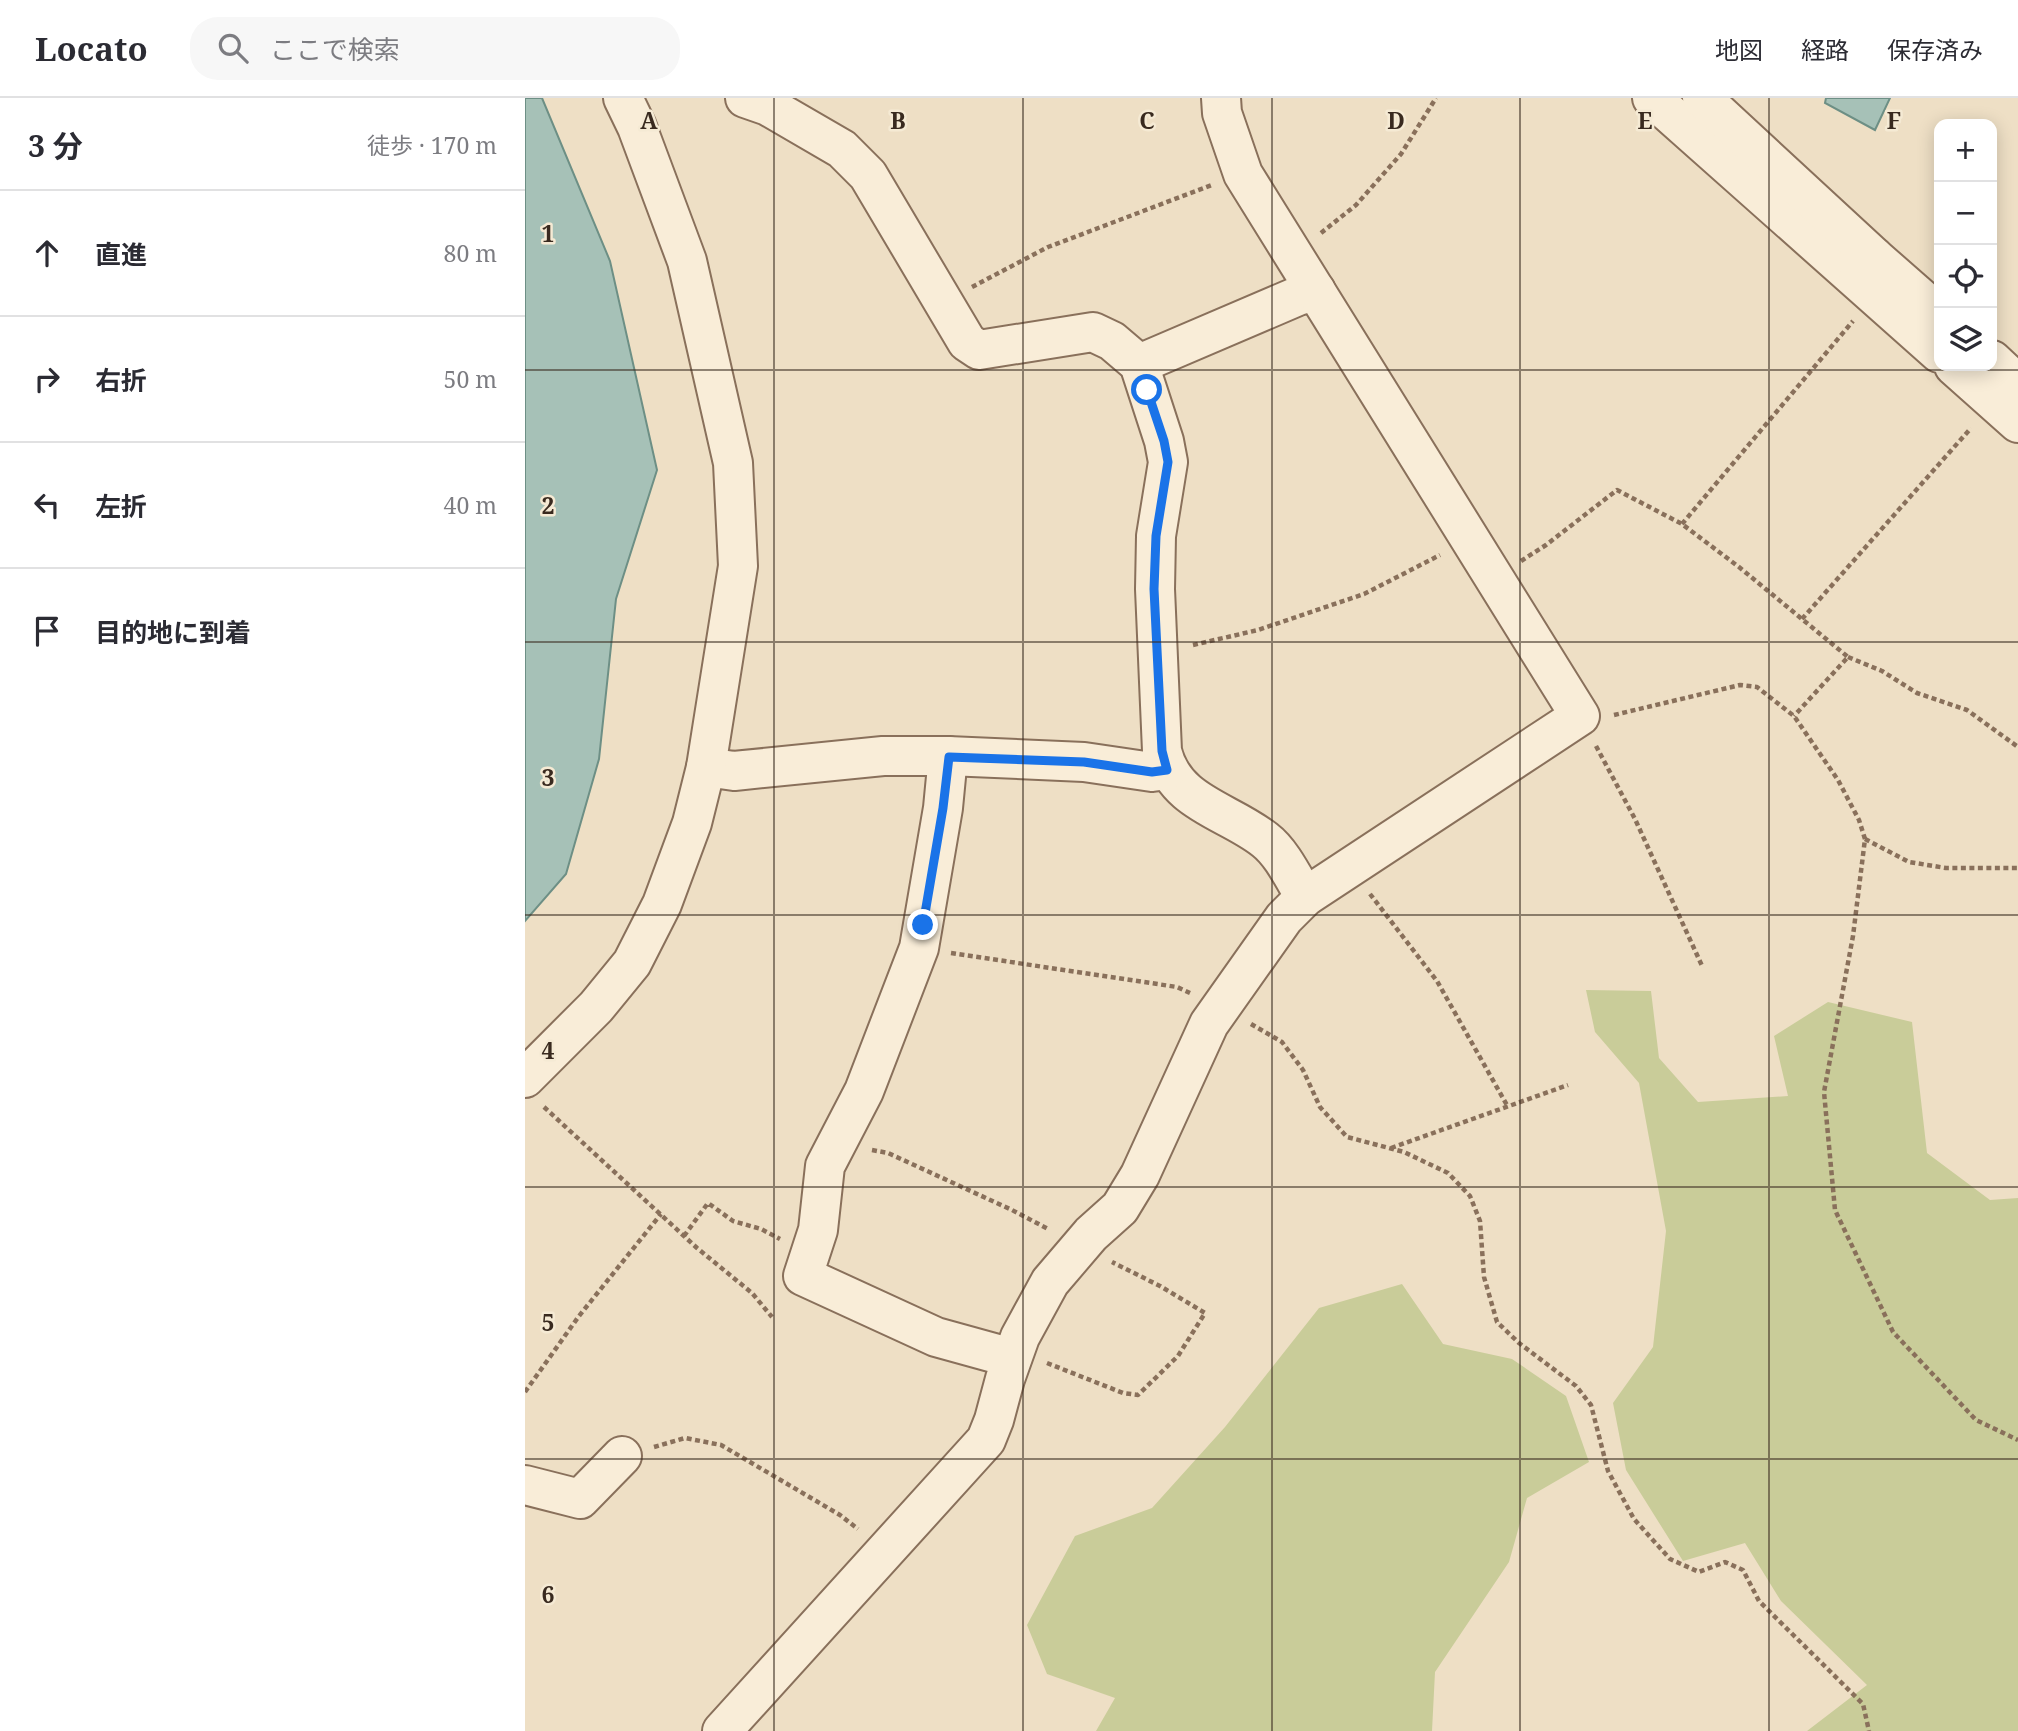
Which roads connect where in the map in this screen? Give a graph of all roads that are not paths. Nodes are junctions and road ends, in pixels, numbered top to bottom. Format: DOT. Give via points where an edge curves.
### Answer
graph roads {
  1 [pos="623,98"];
  2 [pos="1221,98"];
  3 [pos="1652,98"];
  4 [pos="1702,98"];
  5 [pos="764,101"];
  6 [pos="1869,277"];
  7 [pos="1315,291"];
  8 [pos="1934,311"];
  9 [pos="1934,348"];
  10 [pos="1139,364"];
  11 [pos="1962,371"];
  12 [pos="1997,371"];
  13 [pos="2010,403"];
  14 [pos="949,757"];
  15 [pos="706,767"];
  16 [pos="1167,770"];
  17 [pos="1305,897"];
  18 [pos="530,1088"];
  19 [pos="1012,1357"];
  20 [pos="622,1457"];
  21 [pos="525,1485"];
  22 [pos="722,1731"];
  1 -- 15 [label="street" via="687,261 733,463 738,566"];
  2 -- 7 [label="street" via="1243,174"];
  3 -- 6 [label="street"];
  4 -- 6 [label="street"];
  5 -- 10 [label="street" via="842,149 868,175 967,342 979,350 1093,332"];
  6 -- 8 [label="street"];
  6 -- 9 [label="street"];
  7 -- 10 [label="street"];
  7 -- 17 [label="street" via="1580,716"];
  10 -- 16 [label="street" via="1168,462 1156,536 1154,589 1162,751"];
  11 -- 13 [label="street"];
  12 -- 13 [label="street"];
  14 -- 15 [label="street" via="883,756 734,771"];
  14 -- 16 [label="street"];
  14 -- 19 [label="street" via="919,948 864,1091 825,1166 818,1230 803,1276 936,1337"];
  15 -- 18 [label="street" via="667,893 632,963"];
  16 -- 17 [label="street" via="1192,797 1267,841"];
  17 -- 19 [label="street" via="1284,918 1209,1024 1120,1208 1051,1282"];
  19 -- 22 [label="street" via="986,1440"];
  20 -- 21 [label="street" via="580,1500"];
}
